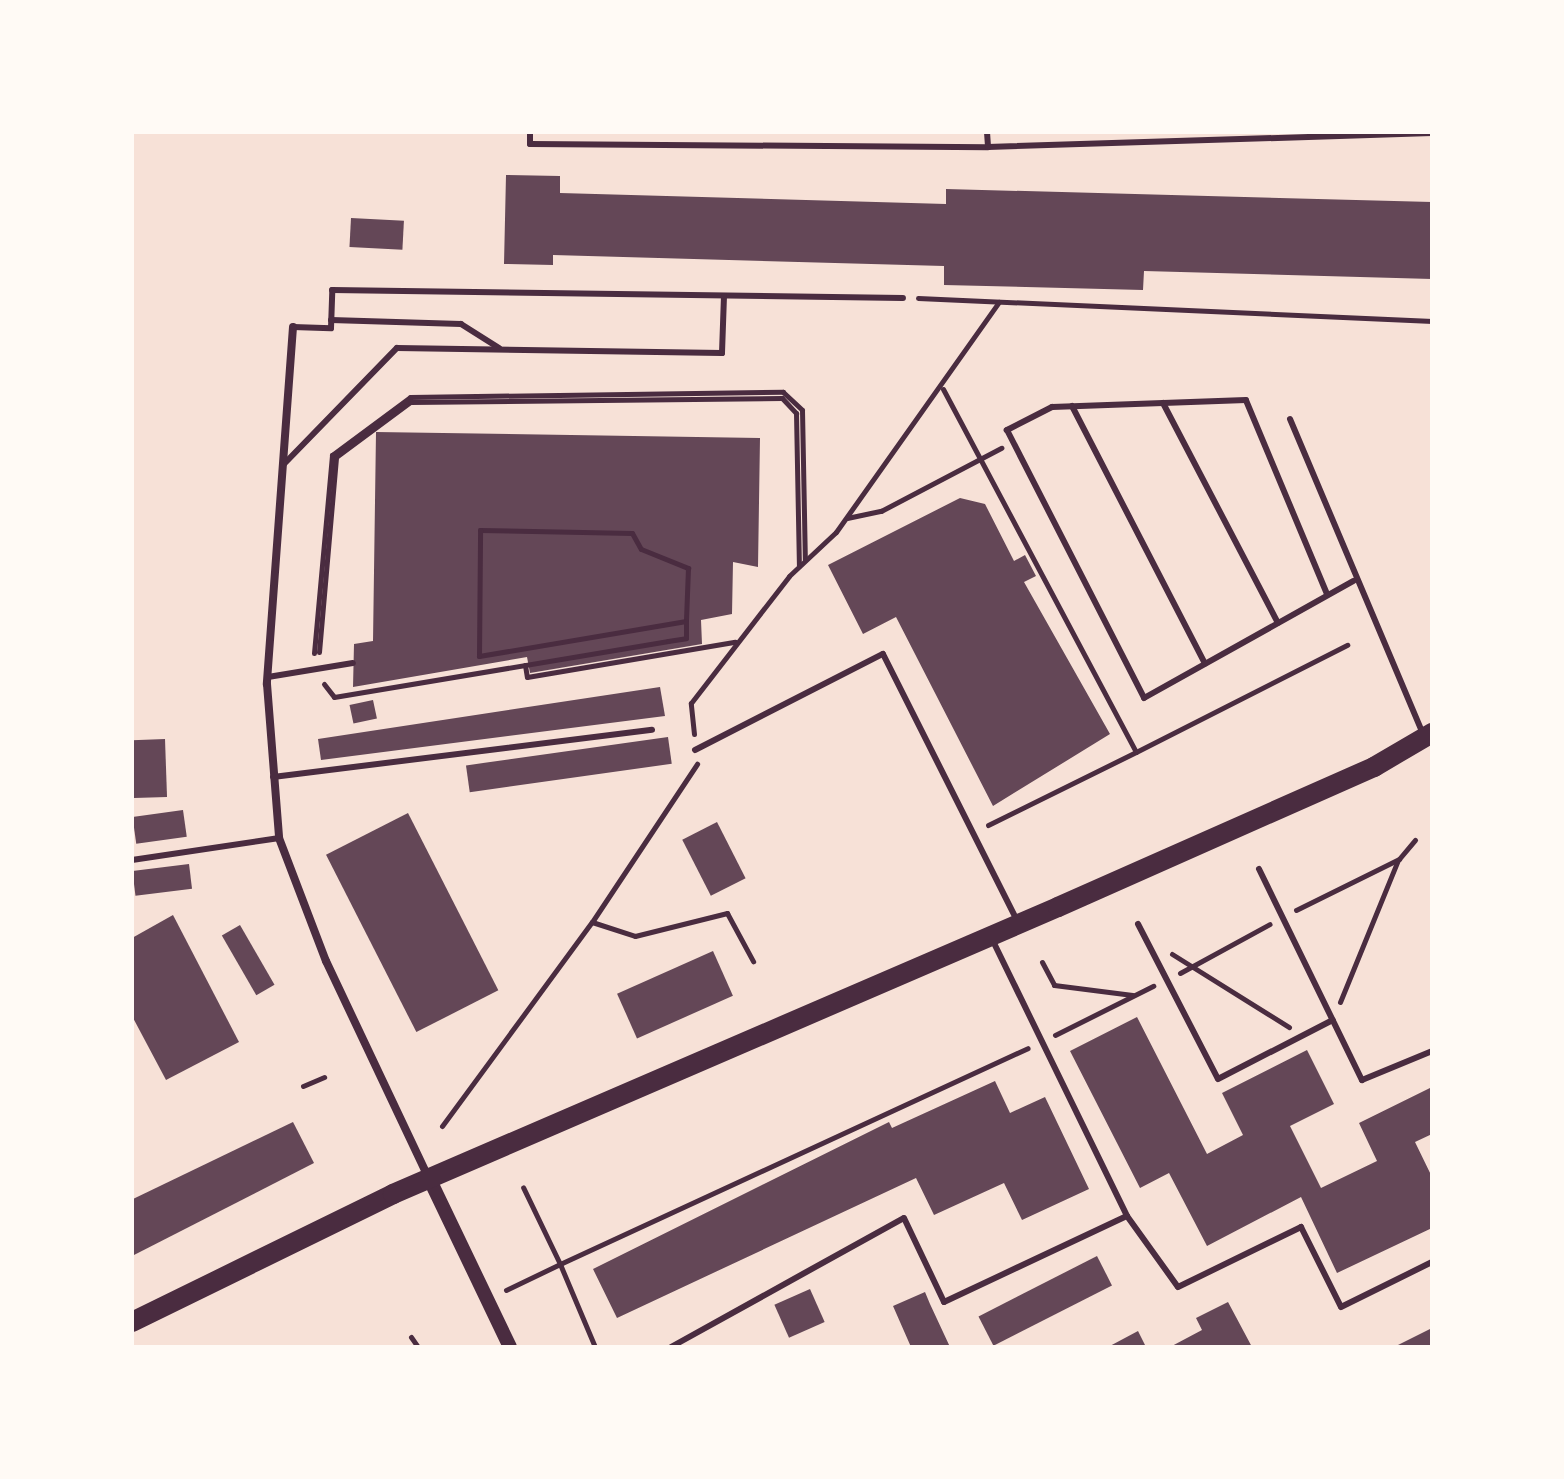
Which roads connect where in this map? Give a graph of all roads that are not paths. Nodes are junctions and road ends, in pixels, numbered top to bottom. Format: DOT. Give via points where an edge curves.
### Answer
graph roads {
  1 [pos="530,132"];
  2 [pos="987,132"];
  3 [pos="1432,133"];
  4 [pos="988,147"];
  5 [pos="724,296"];
  6 [pos="903,298"];
  7 [pos="331,320"];
  8 [pos="293,327"];
  9 [pos="502,350"];
  10 [pos="1163,403"];
  11 [pos="1072,406"];
  12 [pos="1290,419"];
  13 [pos="282,465"];
  14 [pos="1353,581"];
  15 [pos="1327,594"];
  16 [pos="1278,623"];
  17 [pos="353,663"];
  18 [pos="1205,664"];
  19 [pos="268,677"];
  20 [pos="652,730"];
  21 [pos="1429,740"];
  22 [pos="695,750"];
  23 [pos="273,777"];
  24 [pos="279,838"];
  25 [pos="132,860"];
  26 [pos="1259,869"];
  27 [pos="1018,924"];
  28 [pos="1138,924"];
  29 [pos="991,936"];
  30 [pos="1333,1020"];
  31 [pos="1432,1051"];
  32 [pos="429,1178"];
  33 [pos="1127,1216"];
  34 [pos="1432,1262"];
  35 [pos="132,1322"];
  36 [pos="510,1347"];
  37 [pos="671,1347"];
  1 -- 4 [label="lane" via="530,144"];
  2 -- 4 [label="lane"];
  3 -- 4 [label="lane"];
  5 -- 6 [label="lane"];
  5 -- 7 [label="lane" via="332,290"];
  5 -- 9 [label="lane" via="722,353"];
  7 -- 8 [label="lane" via="331,328"];
  7 -- 9 [label="lane" via="461,324"];
  8 -- 13 [label="street"];
  9 -- 13 [label="lane" via="397,348"];
  10 -- 11 [label="lane"];
  10 -- 15 [label="lane" via="1246,400"];
  10 -- 16 [label="lane"];
  11 -- 18 [label="lane"];
  11 -- 18 [label="lane" via="1052,407 1007,430 1144,698"];
  12 -- 14 [label="lane"];
  13 -- 19 [label="street"];
  14 -- 15 [label="lane"];
  14 -- 21 [label="lane"];
  15 -- 16 [label="lane"];
  16 -- 18 [label="lane"];
  17 -- 19 [label="lane"];
  19 -- 23 [label="street"];
  20 -- 23 [label="lane"];
  21 -- 27 [label="main road"];
  22 -- 27 [label="lane" via="883,654"];
  23 -- 24 [label="street"];
  24 -- 25 [label="lane"];
  24 -- 32 [label="street" via="326,961"];
  26 -- 30 [label="lane"];
  27 -- 29 [label="main road"];
  28 -- 30 [label="lane" via="1218,1079"];
  29 -- 32 [label="main road"];
  29 -- 33 [label="lane"];
  30 -- 31 [label="lane" via="1362,1080"];
  32 -- 35 [label="main road"];
  32 -- 36 [label="street"];
  33 -- 34 [label="lane" via="1178,1287 1301,1227 1341,1307"];
  33 -- 37 [label="lane" via="944,1302 904,1218"];
}
